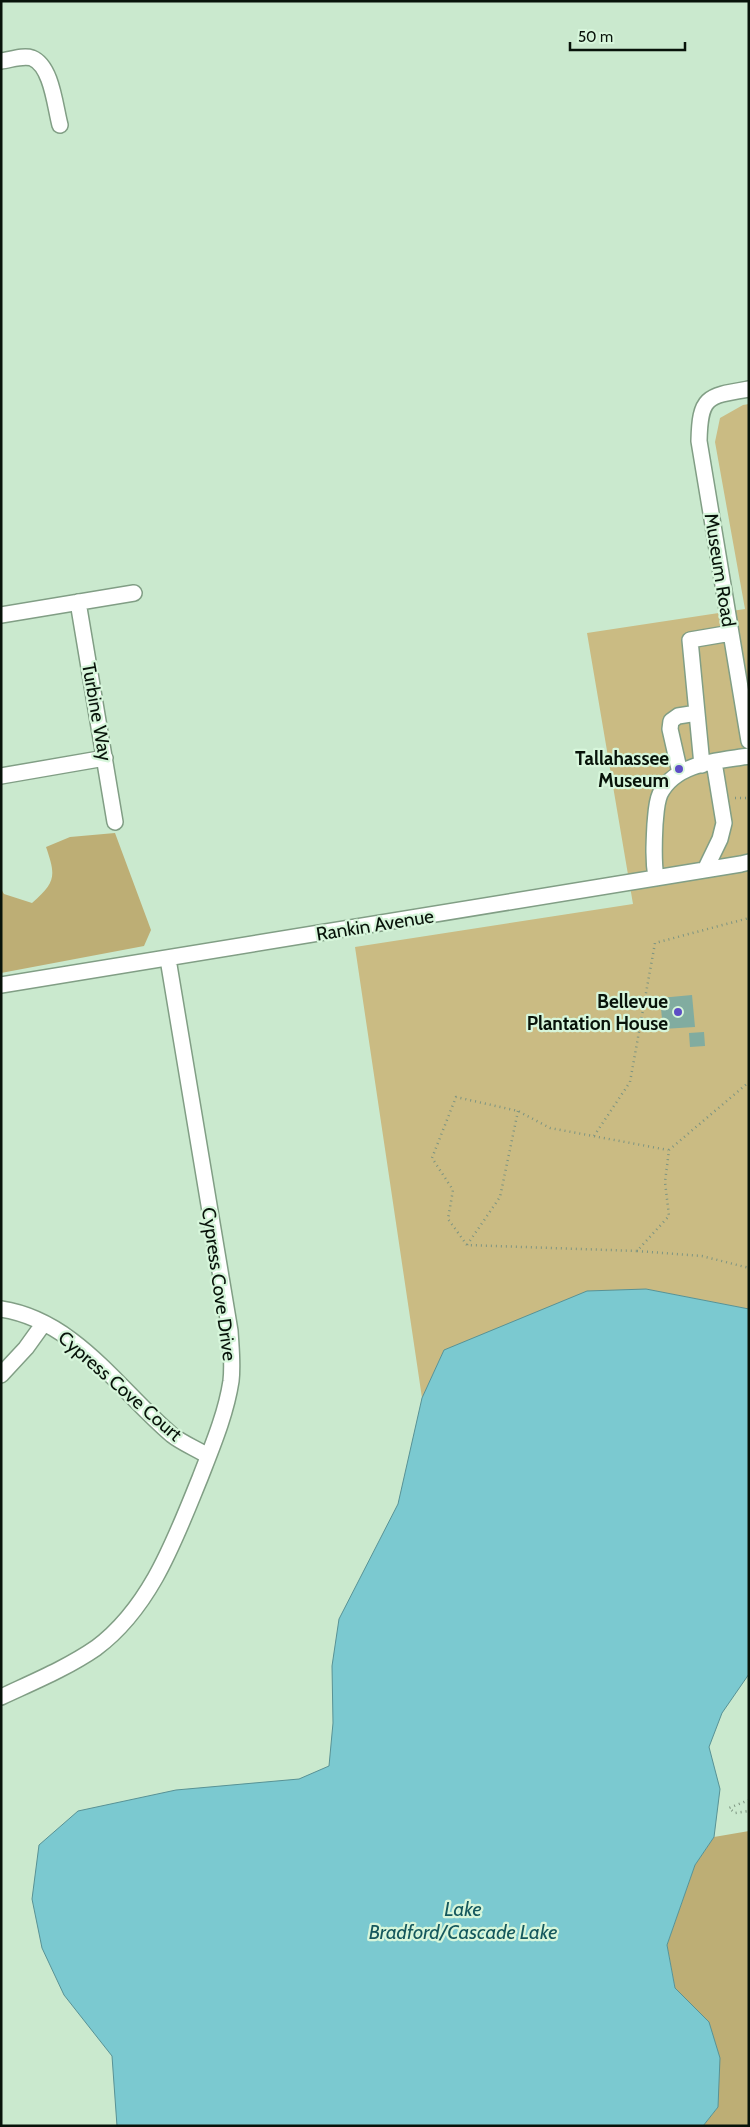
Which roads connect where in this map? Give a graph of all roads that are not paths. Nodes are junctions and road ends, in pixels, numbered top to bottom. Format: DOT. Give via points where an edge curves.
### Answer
graph roads {
  1 [pos="1,61"];
  2 [pos="60,125"];
  3 [pos="749,389"];
  4 [pos="134,593"];
  5 [pos="78,602"];
  6 [pos="1,615"];
  7 [pos="731,634"];
  8 [pos="697,713"];
  9 [pos="749,742"];
  10 [pos="749,756"];
  11 [pos="105,758"];
  12 [pos="708,763"];
  13 [pos="680,773"];
  14 [pos="1,776"];
  15 [pos="115,822"];
  16 [pos="749,862"];
  17 [pos="705,870"];
  18 [pos="656,878"];
  19 [pos="168,959"];
  20 [pos="1,985"];
  21 [pos="1,1309"];
  22 [pos="44,1323"];
  23 [pos="1,1375"];
  24 [pos="208,1456"];
  25 [pos="1,1697"];
  1 -- 2 [label="street" via="31,58 40,63 47,72"];
  3 -- 7 [label="street, Museum Road" via="718,394 707,400 699,418 699,441"];
  4 -- 5 [label="street"];
  5 -- 6 [label="street"];
  5 -- 11 [label="street, Turbine Way"];
  7 -- 8 [label="street" via="690,640"];
  7 -- 9 [label="street, Museum Road"];
  8 -- 12 [label="street"];
  8 -- 13 [label="street" via="678,716 670,728"];
  10 -- 12 [label="street"];
  11 -- 14 [label="street"];
  11 -- 15 [label="street, Turbine Way"];
  12 -- 13 [label="street"];
  12 -- 17 [label="street" via="724,823"];
  13 -- 18 [label="street" via="666,784 656,812 653,860"];
  16 -- 17 [label="street, Rankin Avenue"];
  17 -- 18 [label="street, Rankin Avenue"];
  18 -- 19 [label="street, Rankin Avenue"];
  19 -- 20 [label="street, Rankin Avenue"];
  19 -- 24 [label="street, Cypress Cove Drive" via="230,1331 231,1379"];
  21 -- 22 [label="street, Cypress Cove Court"];
  22 -- 23 [label="street"];
  22 -- 24 [label="street, Cypress Cove Court" via="66,1335 173,1436"];
  24 -- 25 [label="street, Cypress Cove Drive" via="161,1568 131,1615 96,1648"];
}
